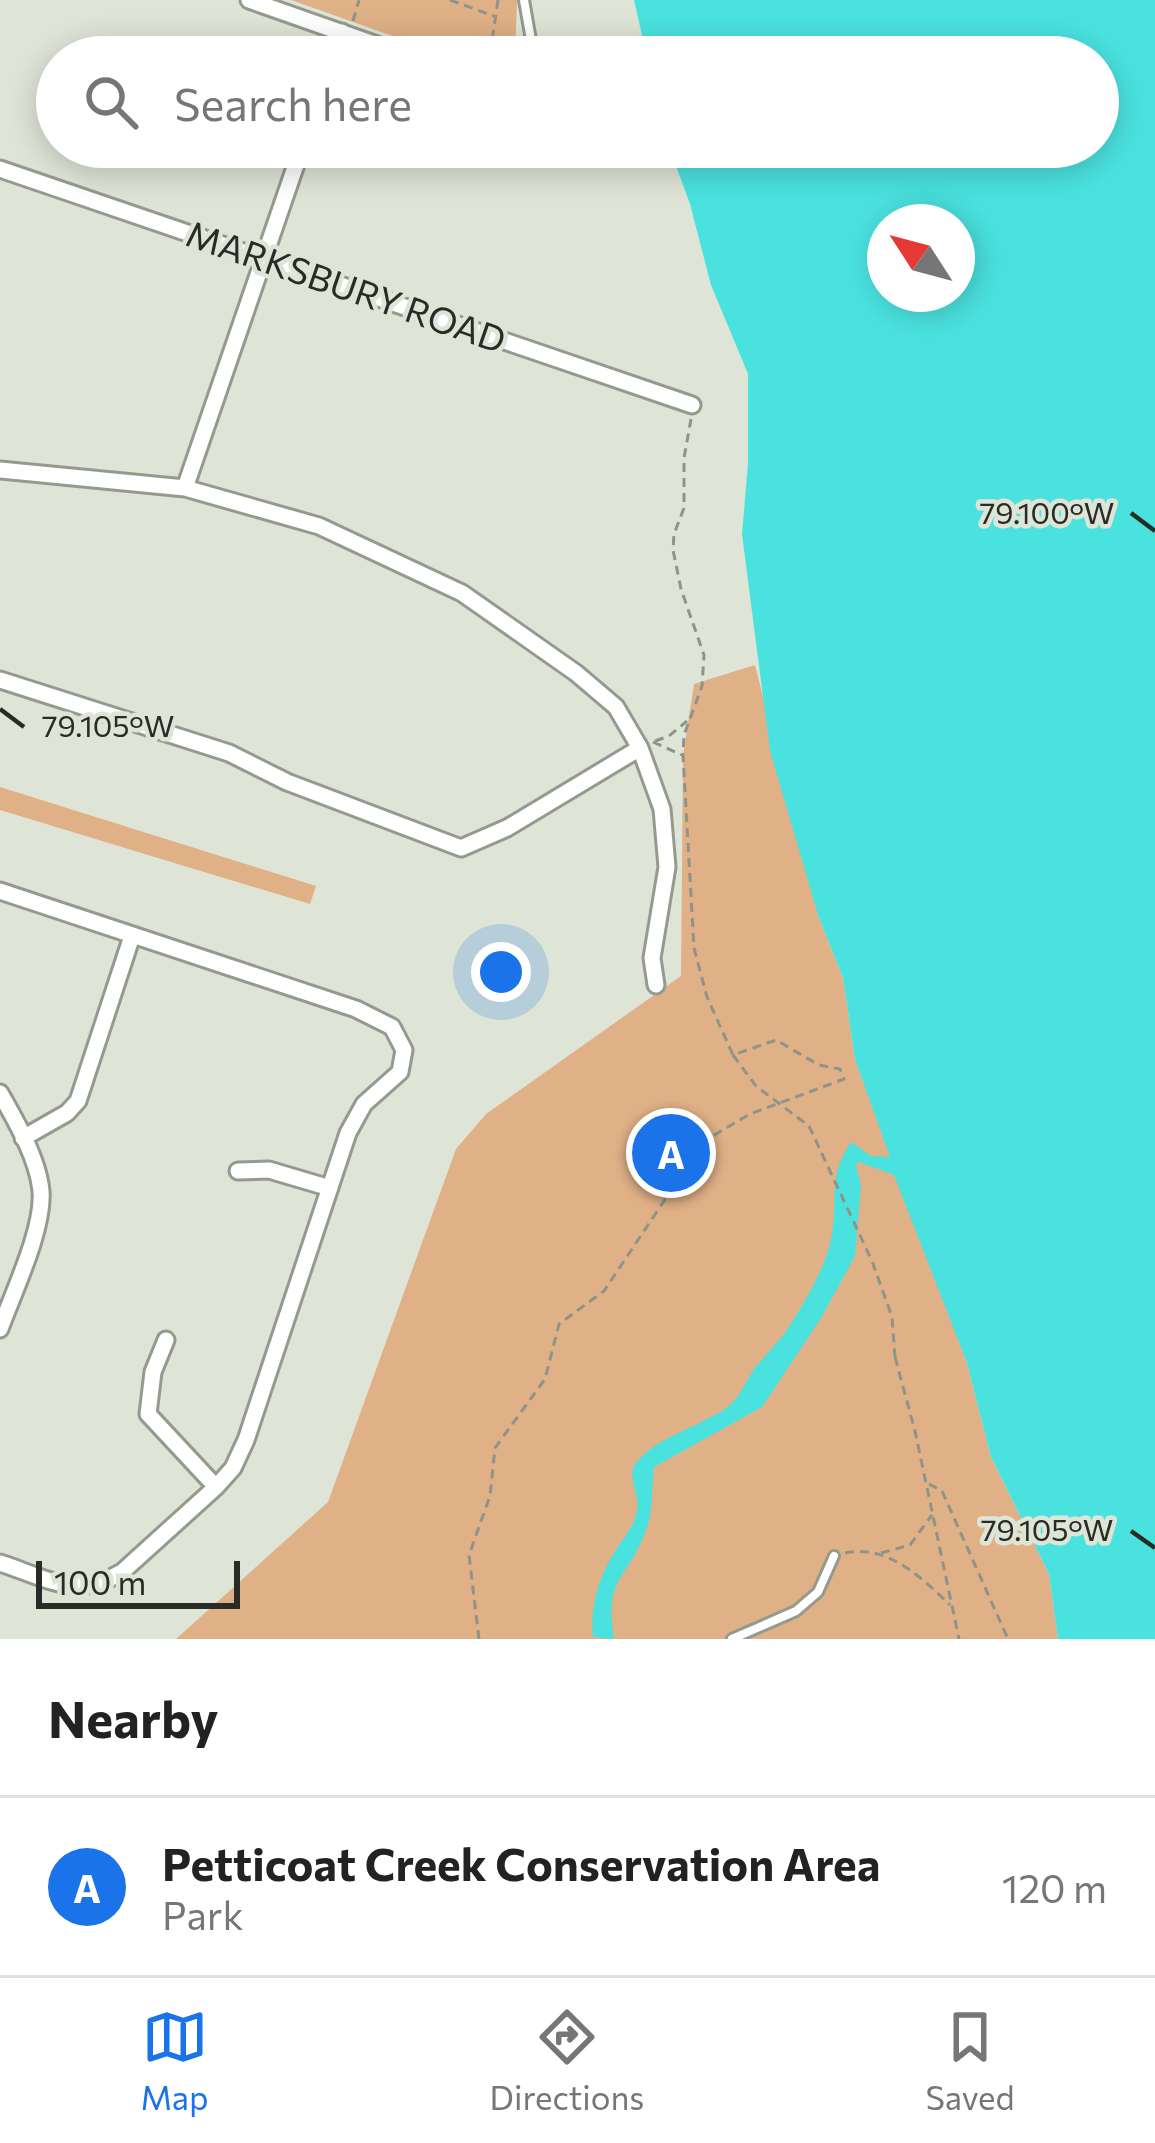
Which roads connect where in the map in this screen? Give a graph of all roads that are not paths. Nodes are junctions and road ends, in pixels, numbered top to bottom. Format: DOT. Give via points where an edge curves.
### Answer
graph roads {
  1 [pos="249,0"];
  2 [pos="524,0"];
  3 [pos="346,33"];
  4 [pos="344,36"];
  5 [pos="354,36"];
  6 [pos="530,36"];
  7 [pos="295,168"];
  8 [pos="0,169"];
  9 [pos="263,258"];
  10 [pos="692,405"];
  11 [pos="0,470"];
  12 [pos="185,488"];
  13 [pos="0,680"];
  14 [pos="647,745"];
  15 [pos="0,891"];
  16 [pos="132,936"];
  17 [pos="656,985"];
  18 [pos="0,1094"];
  19 [pos="22,1138"];
  20 [pos="238,1171"];
  21 [pos="330,1188"];
  22 [pos="0,1329"];
  23 [pos="166,1340"];
  24 [pos="216,1487"];
  25 [pos="834,1556"];
  26 [pos="0,1563"];
  27 [pos="732,1639"];
  1 -- 3 [label="street"];
  2 -- 6 [label="lane"];
  3 -- 4 [label="street"];
  3 -- 5 [label="street"];
  7 -- 9 [label="street"];
  8 -- 9 [label="street, MARKSBURY ROAD"];
  9 -- 10 [label="street, MARKSBURY ROAD"];
  9 -- 12 [label="street"];
  11 -- 12 [label="street"];
  12 -- 14 [label="street" via="319,526 462,593 616,707"];
  13 -- 14 [label="street" via="229,753 460,848"];
  14 -- 17 [label="street" via="667,867 652,958"];
  15 -- 16 [label="street"];
  16 -- 19 [label="street" via="78,1101"];
  16 -- 21 [label="street" via="392,1027 404,1050 400,1072 364,1104"];
  18 -- 19 [label="street"];
  19 -- 22 [label="street" via="40,1205"];
  20 -- 21 [label="street" via="268,1170"];
  21 -- 24 [label="street" via="246,1440"];
  23 -- 24 [label="street" via="148,1414"];
  24 -- 26 [label="street" via="103,1584 82,1589"];
  25 -- 27 [label="lane" via="818,1592 796,1611"];
}
